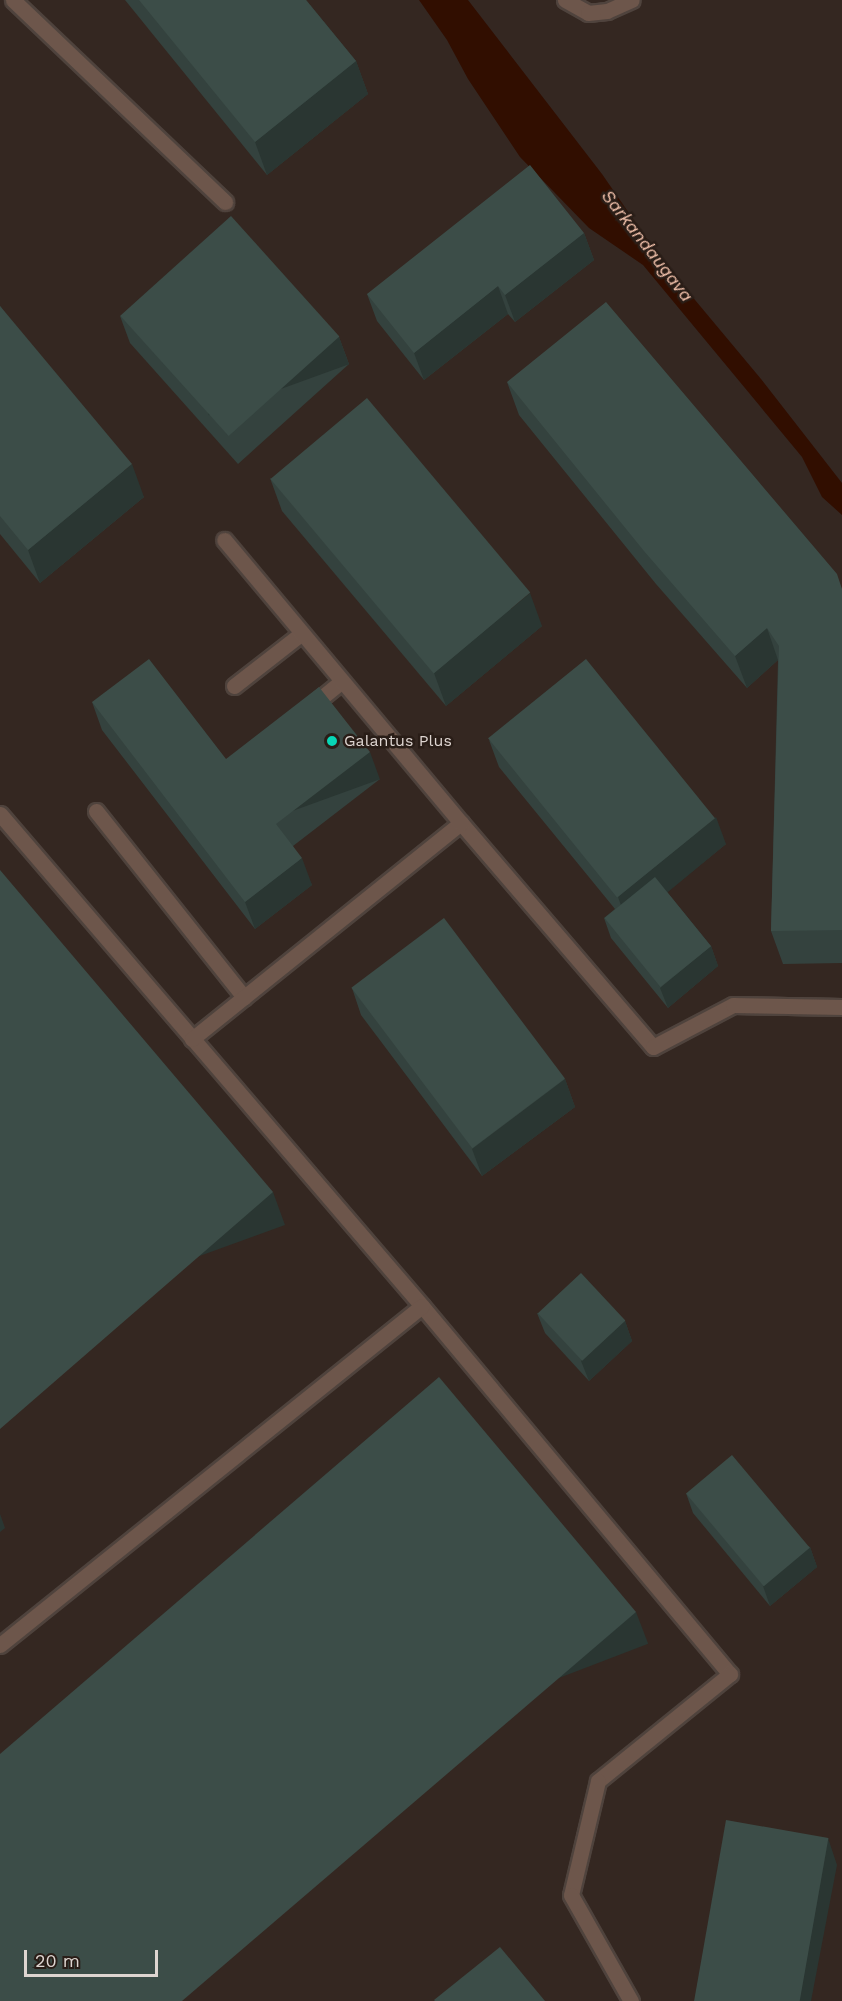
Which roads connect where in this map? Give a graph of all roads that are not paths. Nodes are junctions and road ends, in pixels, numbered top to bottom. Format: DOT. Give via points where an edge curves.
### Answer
graph roads {
  1 [pos="13,0"];
  2 [pos="565,0"];
  3 [pos="632,0"];
  4 [pos="225,202"];
  5 [pos="224,540"];
  6 [pos="302,633"];
  7 [pos="342,681"];
  8 [pos="234,686"];
  9 [pos="310,707"];
  10 [pos="96,811"];
  11 [pos="0,814"];
  12 [pos="461,823"];
  13 [pos="244,997"];
  14 [pos="842,1007"];
  15 [pos="192,1039"];
  16 [pos="422,1306"];
  17 [pos="0,1646"];
  18 [pos="632,2001"];
  1 -- 4 [label="lane"];
  2 -- 3 [label="lane" via="588,13 607,11"];
  5 -- 6 [label="lane"];
  6 -- 7 [label="lane"];
  6 -- 8 [label="lane"];
  7 -- 9 [label="lane"];
  7 -- 12 [label="lane"];
  10 -- 13 [label="lane"];
  11 -- 15 [label="lane"];
  12 -- 13 [label="lane"];
  12 -- 14 [label="lane" via="653,1047 733,1005"];
  13 -- 15 [label="lane"];
  15 -- 16 [label="lane"];
  16 -- 17 [label="lane"];
  16 -- 18 [label="lane" via="730,1674 598,1781 571,1895"];
}
